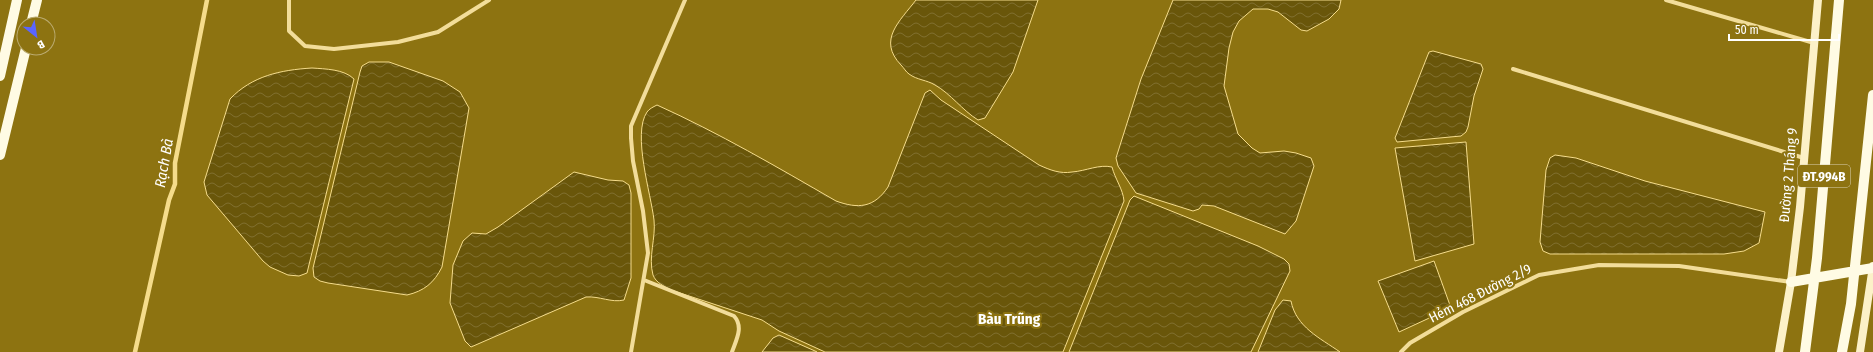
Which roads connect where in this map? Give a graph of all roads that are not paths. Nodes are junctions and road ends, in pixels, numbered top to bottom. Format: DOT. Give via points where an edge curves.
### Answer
graph roads {
  1 [pos="17,0"];
  2 [pos="37,0"];
  3 [pos="289,0"];
  4 [pos="489,0"];
  5 [pos="685,0"];
  6 [pos="1666,0"];
  7 [pos="1818,0"];
  8 [pos="1839,0"];
  9 [pos="33,16"];
  10 [pos="1814,43"];
  11 [pos="24,56"];
  12 [pos="1513,69"];
  13 [pos="0,76"];
  14 [pos="1873,94"];
  15 [pos="0,155"];
  16 [pos="1804,158"];
  17 [pos="1873,267"];
  18 [pos="1854,272"];
  19 [pos="1814,278"];
  20 [pos="644,280"];
  21 [pos="1791,282"];
  22 [pos="630,352"];
  23 [pos="732,352"];
  24 [pos="1401,352"];
  25 [pos="1779,352"];
  26 [pos="1805,352"];
  27 [pos="1842,352"];
  28 [pos="1860,352"];
  1 -- 13 [label="main road"];
  2 -- 9 [label="main road"];
  3 -- 4 [label="street" via="289,31 305,46 334,49 398,42 438,32"];
  5 -- 20 [label="street" via="632,126 633,161 648,253"];
  6 -- 10 [label="street"];
  7 -- 10 [label="main road, Đường 2 Tháng 9 / ĐT.994B"];
  8 -- 19 [label="main road, ĐT.994B"];
  10 -- 16 [label="main road, Đường 2 Tháng 9 / ĐT.994B"];
  11 -- 15 [label="main road"];
  12 -- 16 [label="street"];
  14 -- 18 [label="main road, ĐT.994B"];
  16 -- 21 [label="main road, Đường 2 Tháng 9 / ĐT.994B"];
  17 -- 18 [label="main road"];
  17 -- 28 [label="main road"];
  18 -- 19 [label="main road"];
  18 -- 27 [label="main road, ĐT.994B"];
  19 -- 21 [label="main road"];
  19 -- 26 [label="main road, ĐT.994B"];
  20 -- 22 [label="street"];
  20 -- 23 [label="street" via="734,316 740,327"];
  21 -- 24 [label="street, Hẻm 468 Đường 2/9" via="1678,266 1599,265 1539,275 1463,312 1410,343"];
  21 -- 25 [label="main road, Đường 2 Tháng 9 / ĐT.994B"];
}
